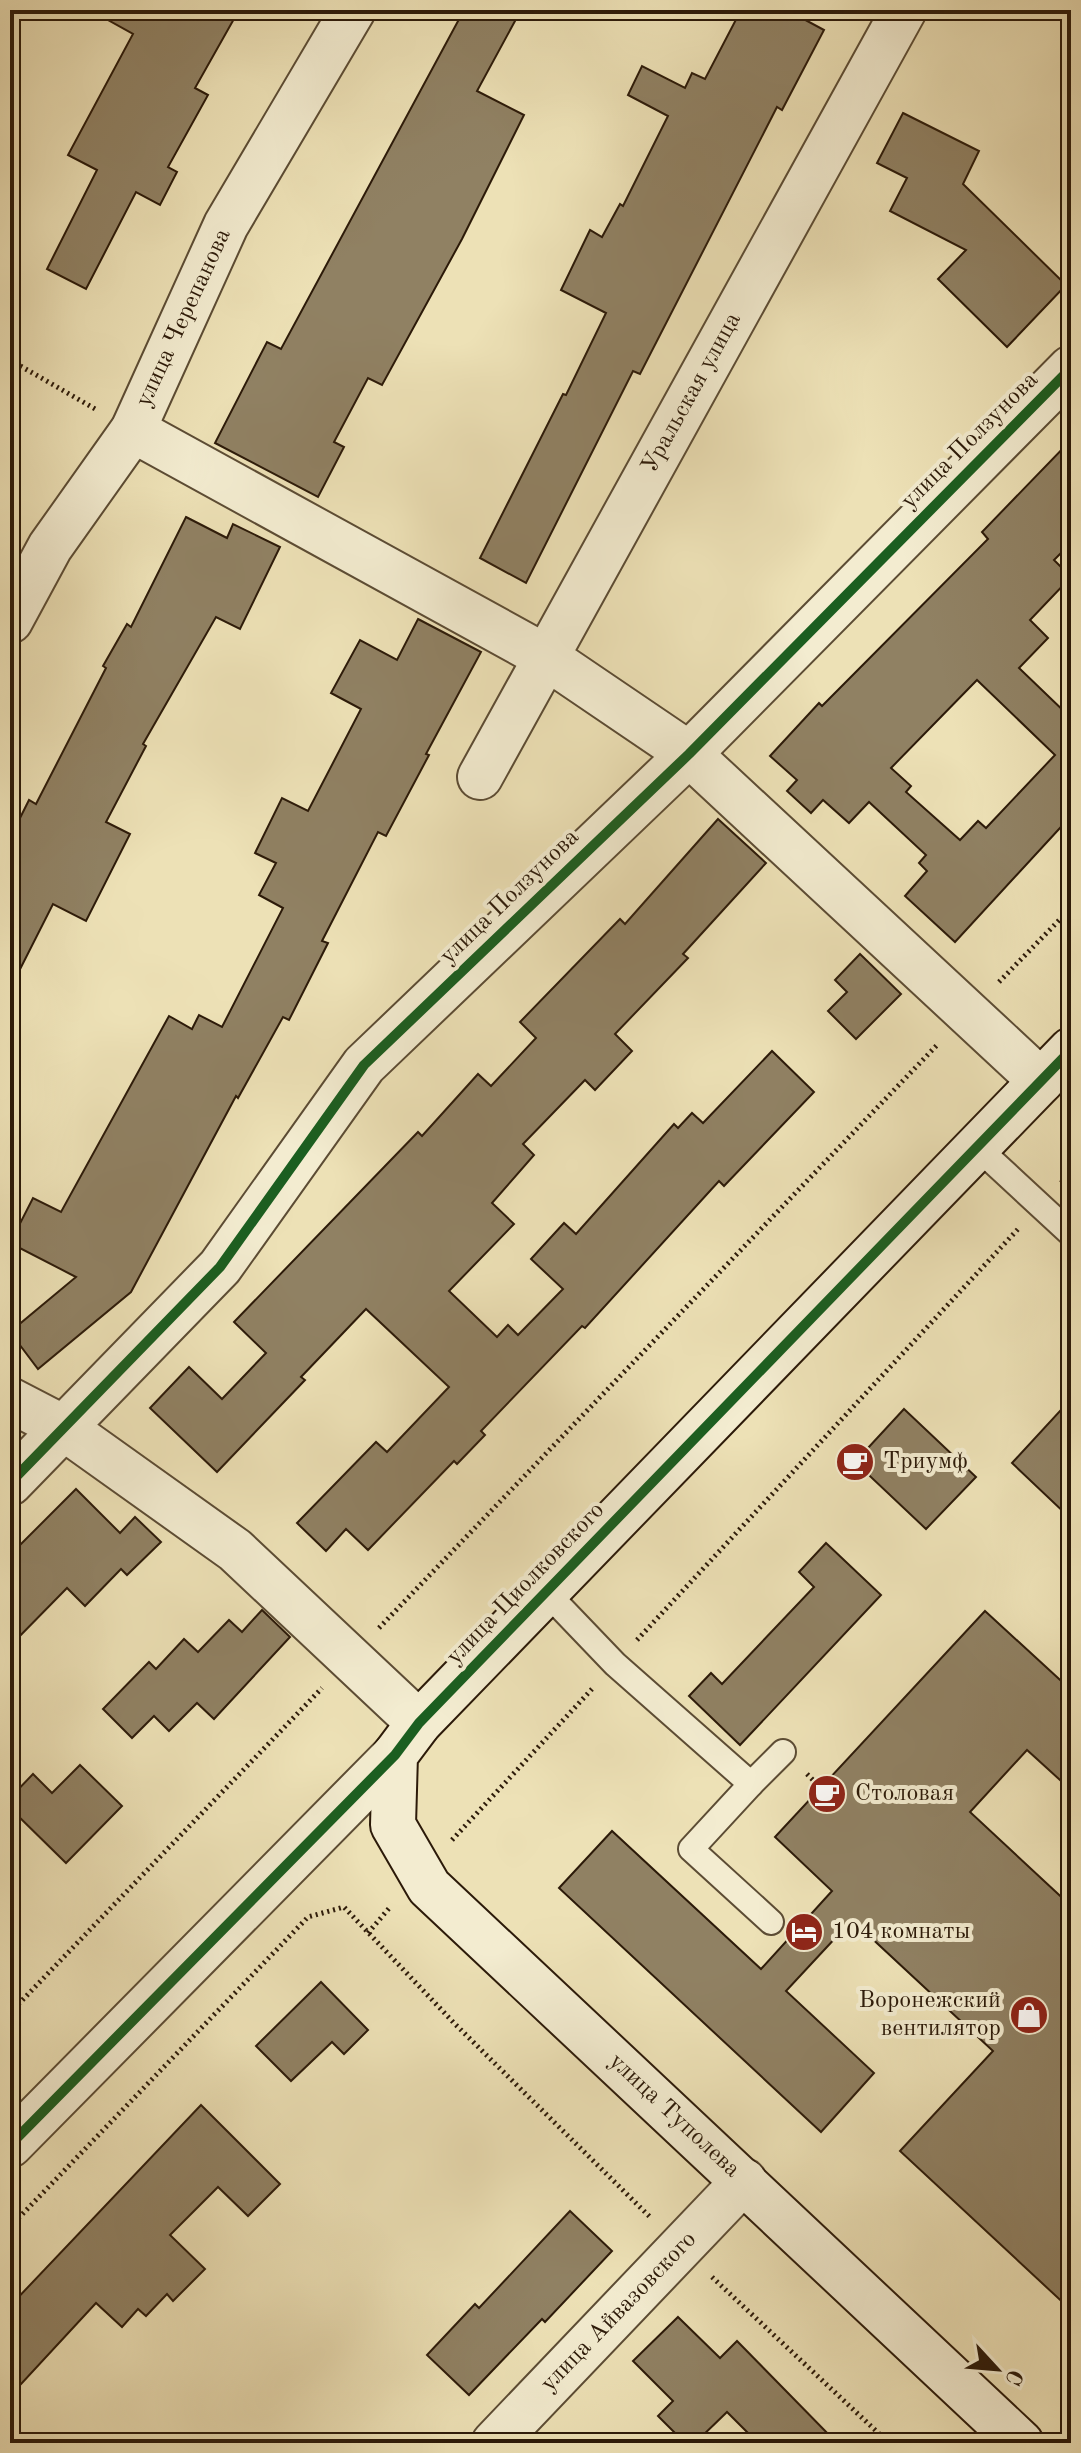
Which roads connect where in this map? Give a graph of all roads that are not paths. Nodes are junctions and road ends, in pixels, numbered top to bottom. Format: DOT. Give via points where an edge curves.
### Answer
graph roads {
  1 [pos="353,10"];
  2 [pos="904,10"];
  3 [pos="1071,368"];
  4 [pos="133,430"];
  5 [pos="10,621"];
  6 [pos="546,657"];
  7 [pos="689,754"];
  8 [pos="480,777"];
  9 [pos="1071,1050"];
  10 [pos="1041,1081"];
  11 [pos="977,1147"];
  12 [pos="1071,1234"];
  13 [pos="10,1400"];
  14 [pos="64,1428"];
  15 [pos="10,1483"];
  16 [pos="546,1592"];
  17 [pos="407,1739"];
  18 [pos="783,1752"];
  19 [pos="751,1784"];
  20 [pos="771,1922"];
  21 [pos="10,2145"];
  22 [pos="744,2181"];
  23 [pos="494,2443"];
  24 [pos="1021,2443"];
  1 -- 4 [label="street, улица Черепанова" via="226,225"];
  2 -- 6 [label="street, Уральская улица"];
  3 -- 7 [label="street, улица Ползунова"];
  4 -- 5 [label="street, улица Черепанова" via="50,547"];
  4 -- 6 [label="street"];
  6 -- 7 [label="street"];
  6 -- 8 [label="street, Уральская улица"];
  7 -- 10 [label="street"];
  7 -- 14 [label="street, улица Ползунова" via="364,1065 220,1267"];
  9 -- 10 [label="street, улица Циолковского"];
  10 -- 11 [label="street, улица Циолковского"];
  11 -- 12 [label="lane"];
  11 -- 16 [label="street, улица Циолковского"];
  13 -- 14 [label="street"];
  14 -- 15 [label="street, улица Ползунова"];
  14 -- 17 [label="street" via="235,1550 350,1658"];
  16 -- 17 [label="street, улица Циолковского"];
  16 -- 19 [label="lane" via="615,1664"];
  17 -- 21 [label="street, улица Циолковского"];
  17 -- 22 [label="street, улица Туполева" via="393,1825 429,1887"];
  18 -- 19 [label="lane"];
  19 -- 20 [label="lane" via="691,1849"];
  22 -- 23 [label="street, улица Айвазовского"];
  22 -- 24 [label="street, улица Туполева"];
}
